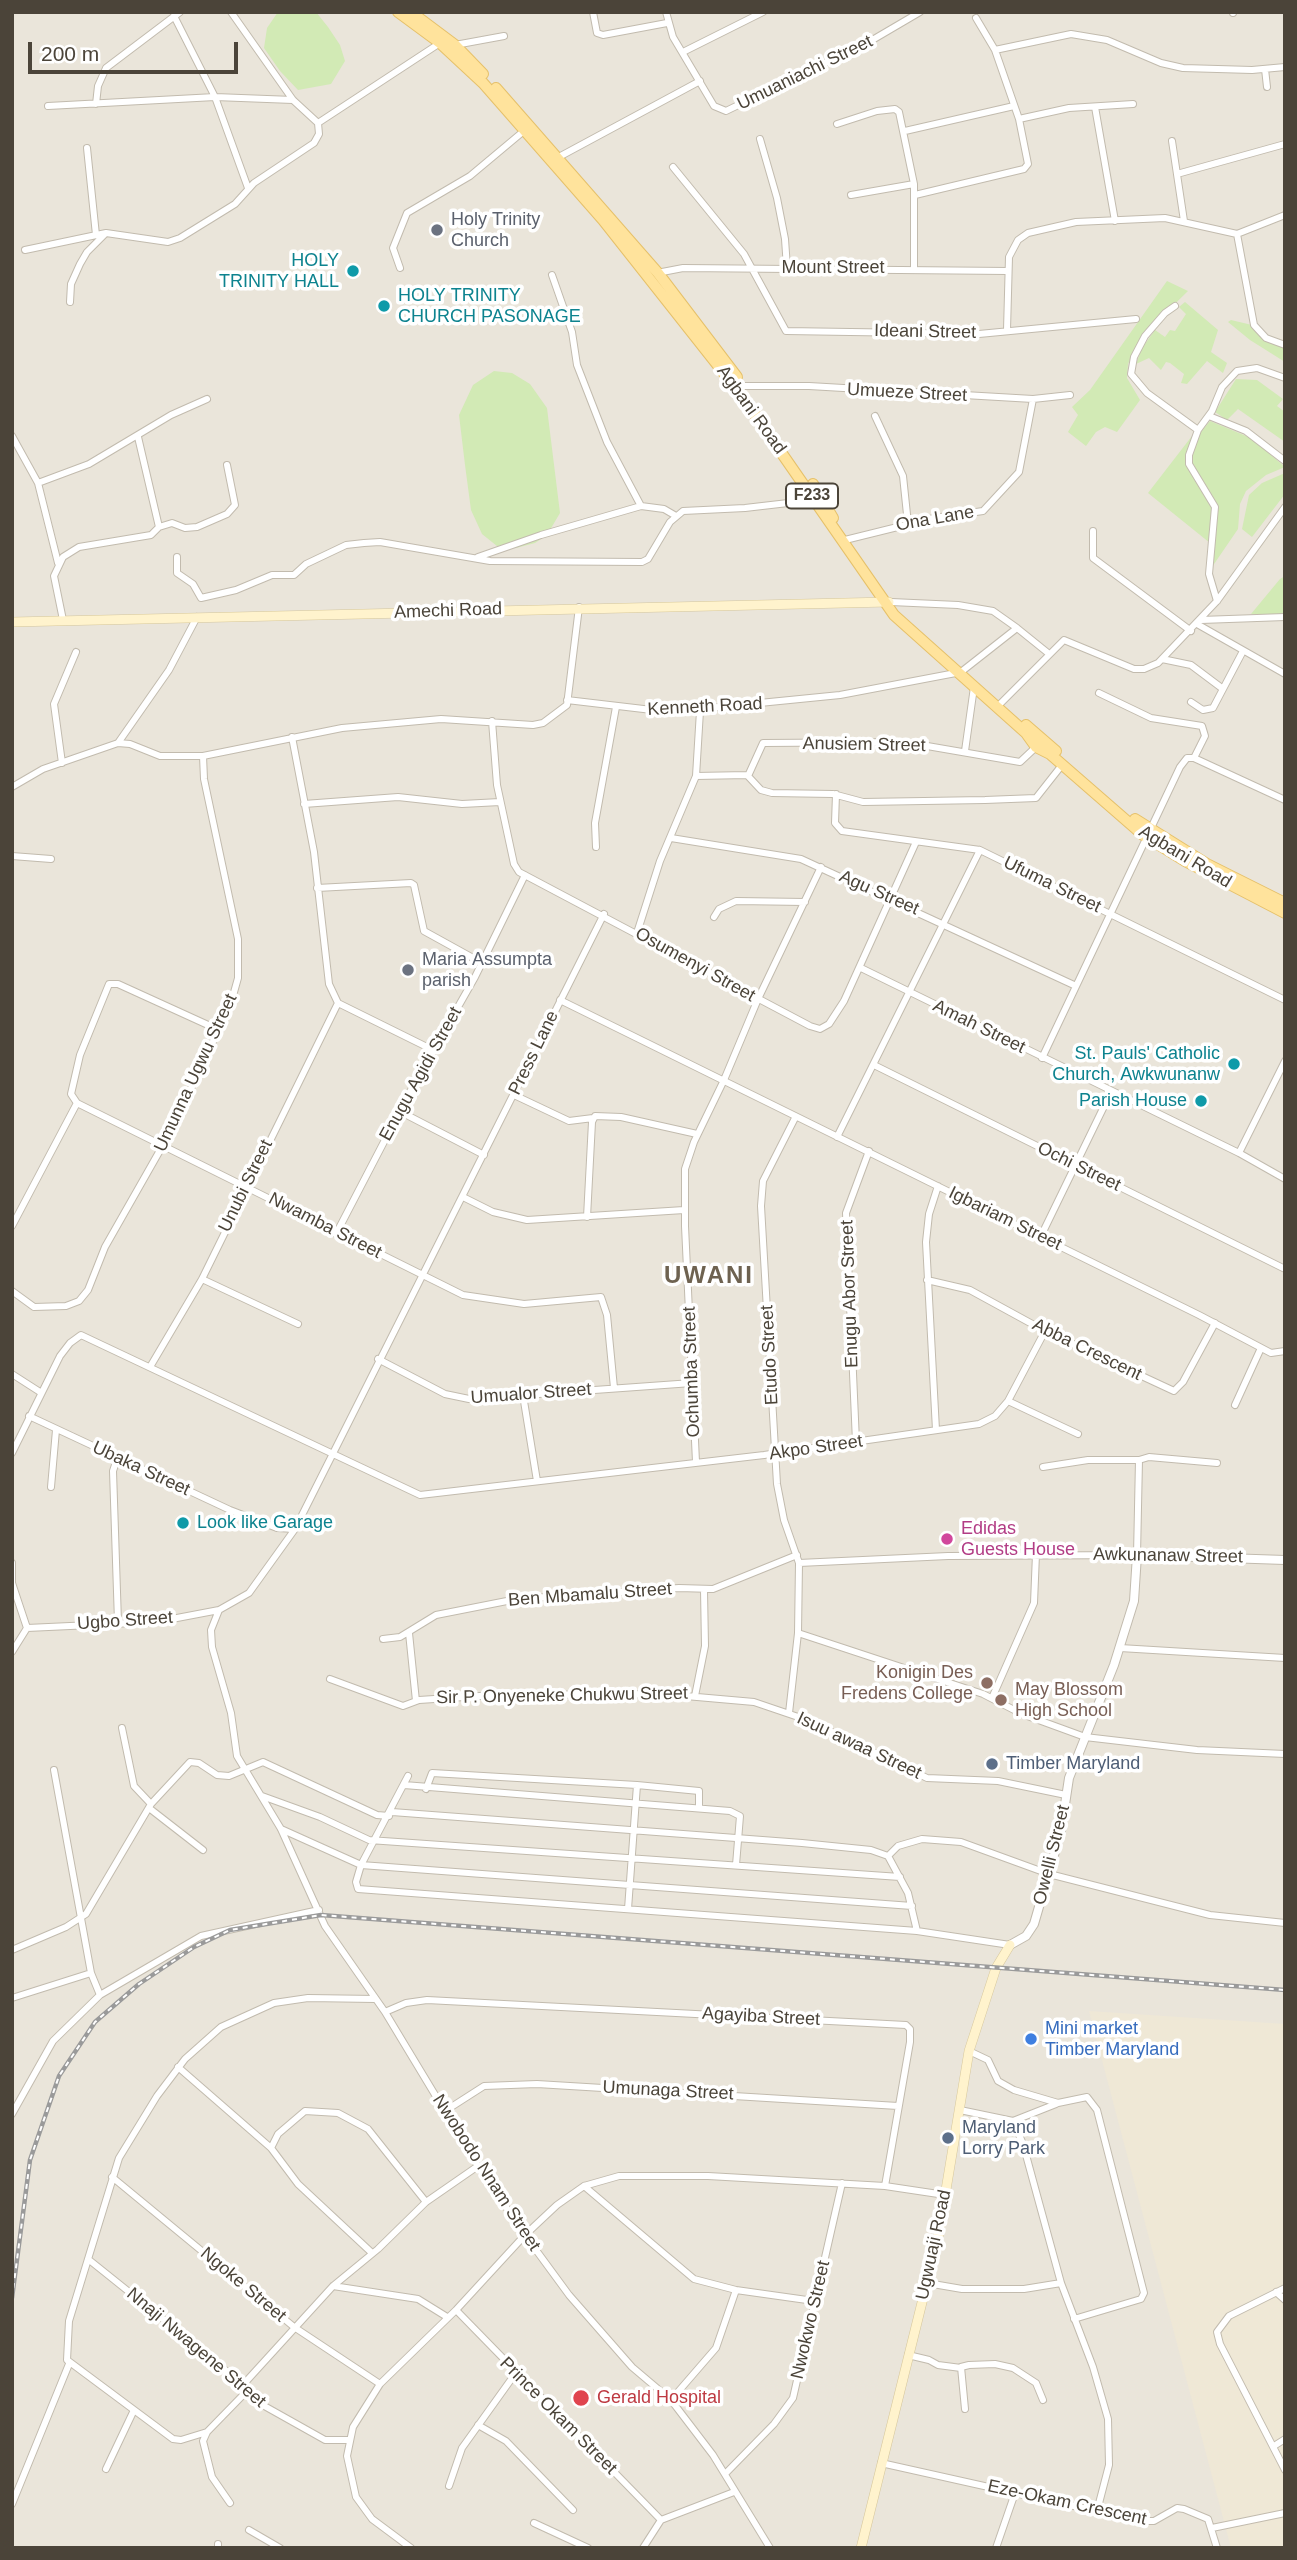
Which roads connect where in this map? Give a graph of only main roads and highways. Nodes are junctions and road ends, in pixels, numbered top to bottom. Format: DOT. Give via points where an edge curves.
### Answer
graph roads {
  1 [pos="398,12"];
  2 [pos="411,12"];
  3 [pos="426,17"];
  4 [pos="556,159"];
  5 [pos="653,273"];
  6 [pos="819,498"];
  7 [pos="887,602"];
  8 [pos="12,622"];
  9 [pos="959,672"];
  10 [pos="1149,834"];
  11 [pos="1285,903"];
  12 [pos="1285,912"];
  13 [pos="1010,1945"];
  14 [pos="861,2548"];
  1 -- 4 [label="main road, Agbani Road / F233" via="483,83"];
  2 -- 3 [label="main road, Agbani Road / F233"];
  3 -- 4 [label="main road, Agbani Road / F233"];
  4 -- 5 [label="main road, Agbani Road / F233"];
  5 -- 6 [label="main road, Agbani Road / F233"];
  5 -- 6 [label="main road, Agbani Road / F233" via="743,386"];
  6 -- 7 [label="main road, Agbani Road / F233"];
  6 -- 7 [label="main road, Agbani Road / F233"];
  7 -- 8 [label="main road, Amechi Road"];
  7 -- 9 [label="main road, Agbani Road / F233"];
  9 -- 10 [label="main road, Agbani Road / F233" via="1001,703"];
  9 -- 10 [label="main road, Agbani Road / F233" via="1036,747"];
  10 -- 11 [label="main road, Agbani Road / F233"];
  10 -- 12 [label="main road, Agbani Road / F233" via="1185,861"];
  13 -- 14 [label="main road, Ugwuaji Road" via="996,1968 969,2051 927,2283"];
}
